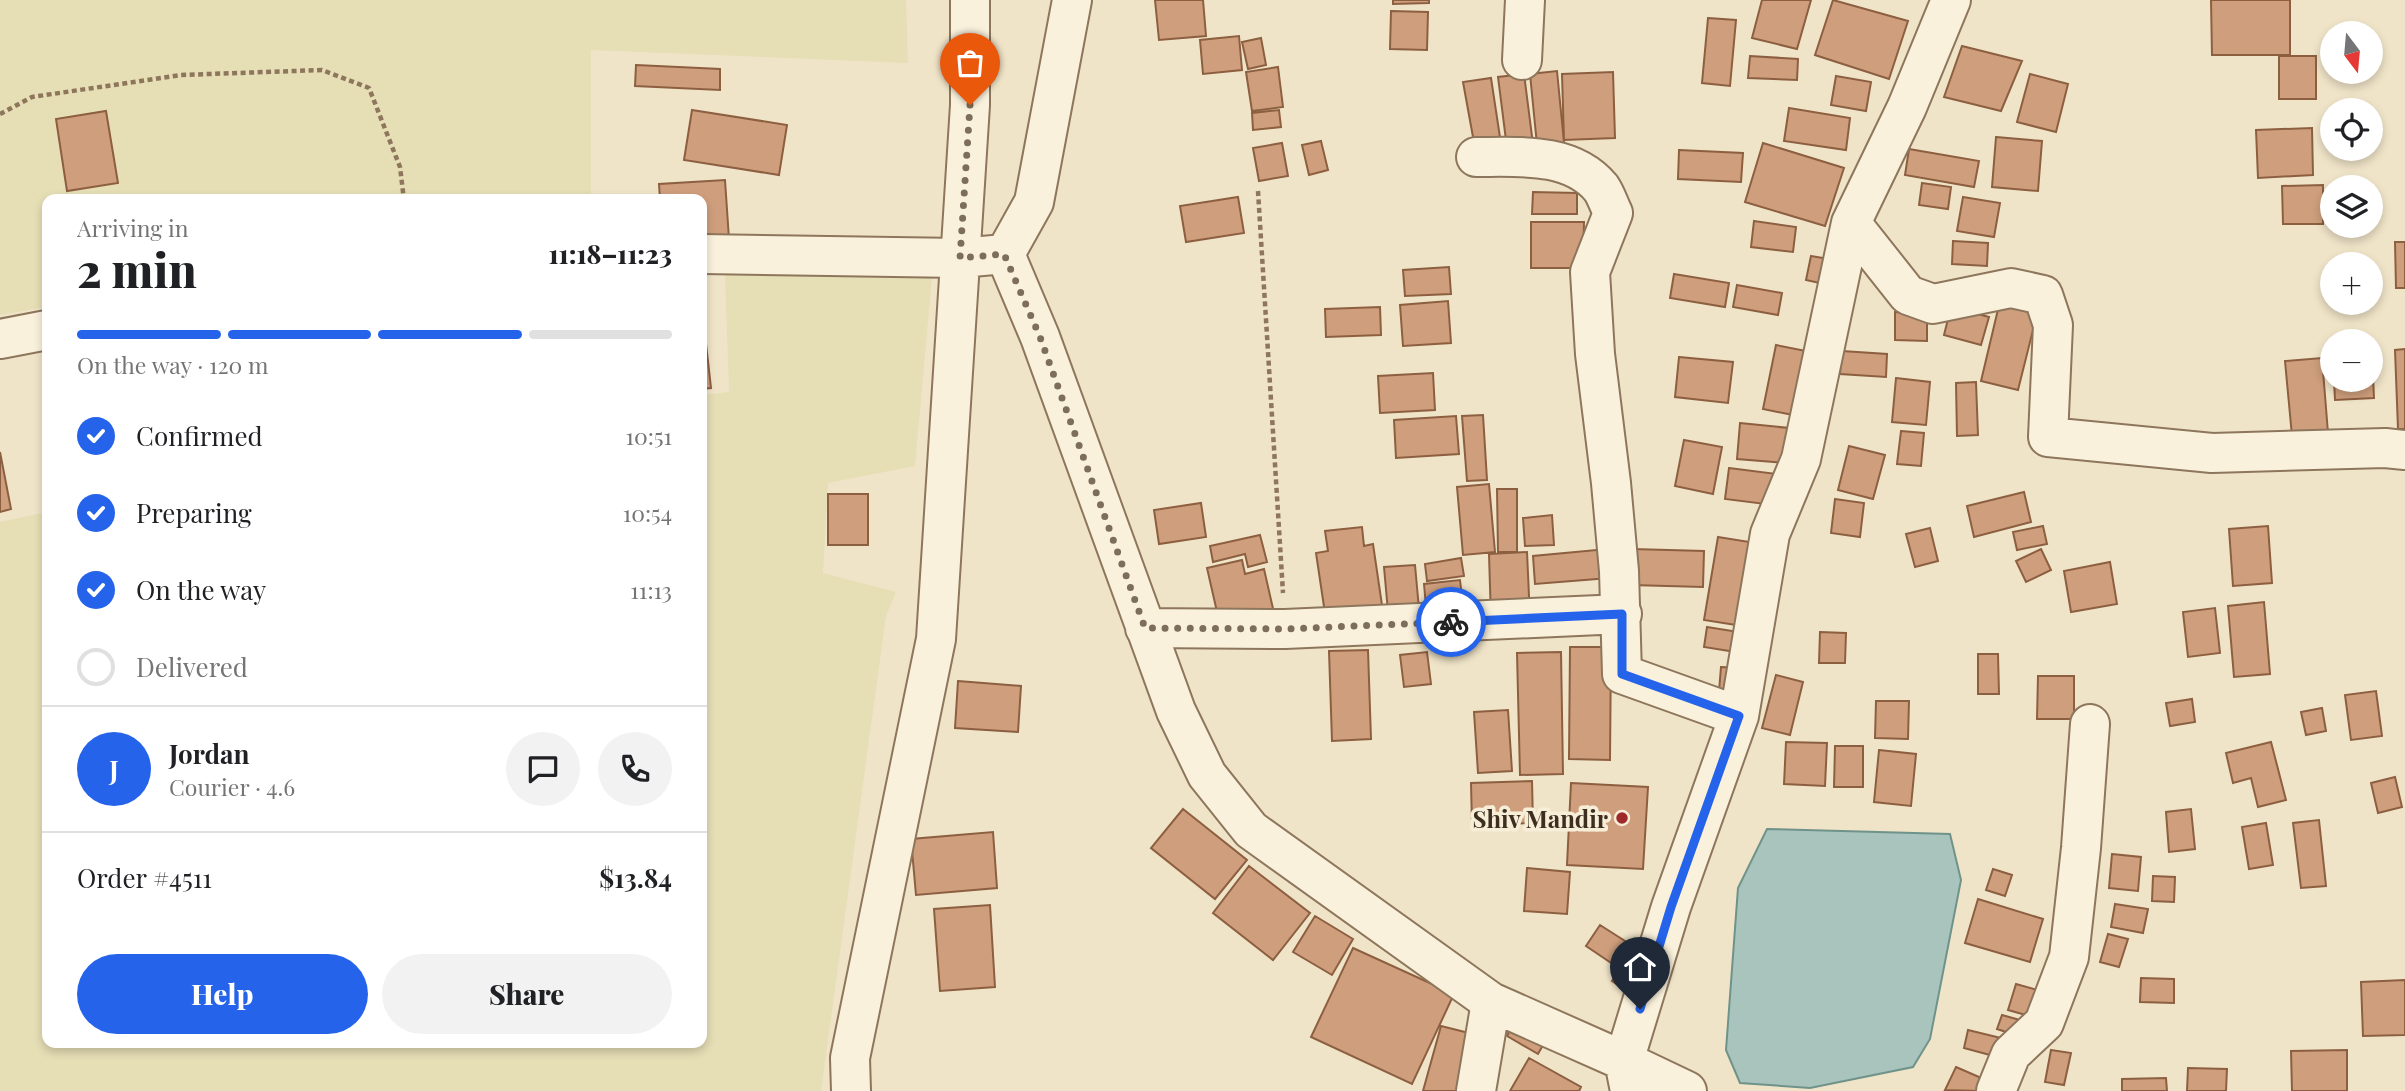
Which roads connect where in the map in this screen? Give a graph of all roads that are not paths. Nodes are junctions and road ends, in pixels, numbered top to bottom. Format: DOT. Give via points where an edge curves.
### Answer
graph roads {
  1 [pos="970,0"];
  2 [pos="1072,0"];
  3 [pos="1525,0"];
  4 [pos="1951,0"];
  5 [pos="1522,60"];
  6 [pos="1476,157"];
  7 [pos="1852,223"];
  8 [pos="707,254"];
  9 [pos="1004,254"];
  10 [pos="960,258"];
  11 [pos="42,331"];
  12 [pos="0,339"];
  13 [pos="2405,450"];
  14 [pos="1622,614"];
  15 [pos="1145,628"];
  16 [pos="1739,716"];
  17 [pos="2090,724"];
  18 [pos="1491,1002"];
  19 [pos="1627,1076"];
  20 [pos="851,1091"];
  21 [pos="1476,1091"];
  22 [pos="1687,1091"];
  23 [pos="1996,1091"];
  1 -- 10 [label="street" via="970,105"];
  2 -- 9 [label="street" via="1034,202"];
  3 -- 5 [label="street"];
  4 -- 7 [label="street"];
  6 -- 14 [label="street" via="1543,158 1581,170 1602,190 1613,213 1590,272"];
  7 -- 13 [label="street" via="1908,295 1933,304 2011,288 2043,295 2053,325 2048,437 2212,453"];
  7 -- 16 [label="street" via="1801,459 1770,534"];
  8 -- 10 [label="street"];
  9 -- 10 [label="street"];
  9 -- 15 [label="street" via="1040,337"];
  10 -- 20 [label="street" via="936,639 850,1058"];
  11 -- 12 [label="street"];
  14 -- 15 [label="street" via="1285,629"];
  14 -- 16 [label="street" via="1622,674"];
  15 -- 18 [label="street" via="1176,711 1207,775 1251,830"];
  16 -- 19 [label="street" via="1671,907"];
  17 -- 23 [label="street" via="2069,957 2044,1023 2011,1054"];
  18 -- 19 [label="street"];
  18 -- 21 [label="street"];
  19 -- 22 [label="street"];
}
